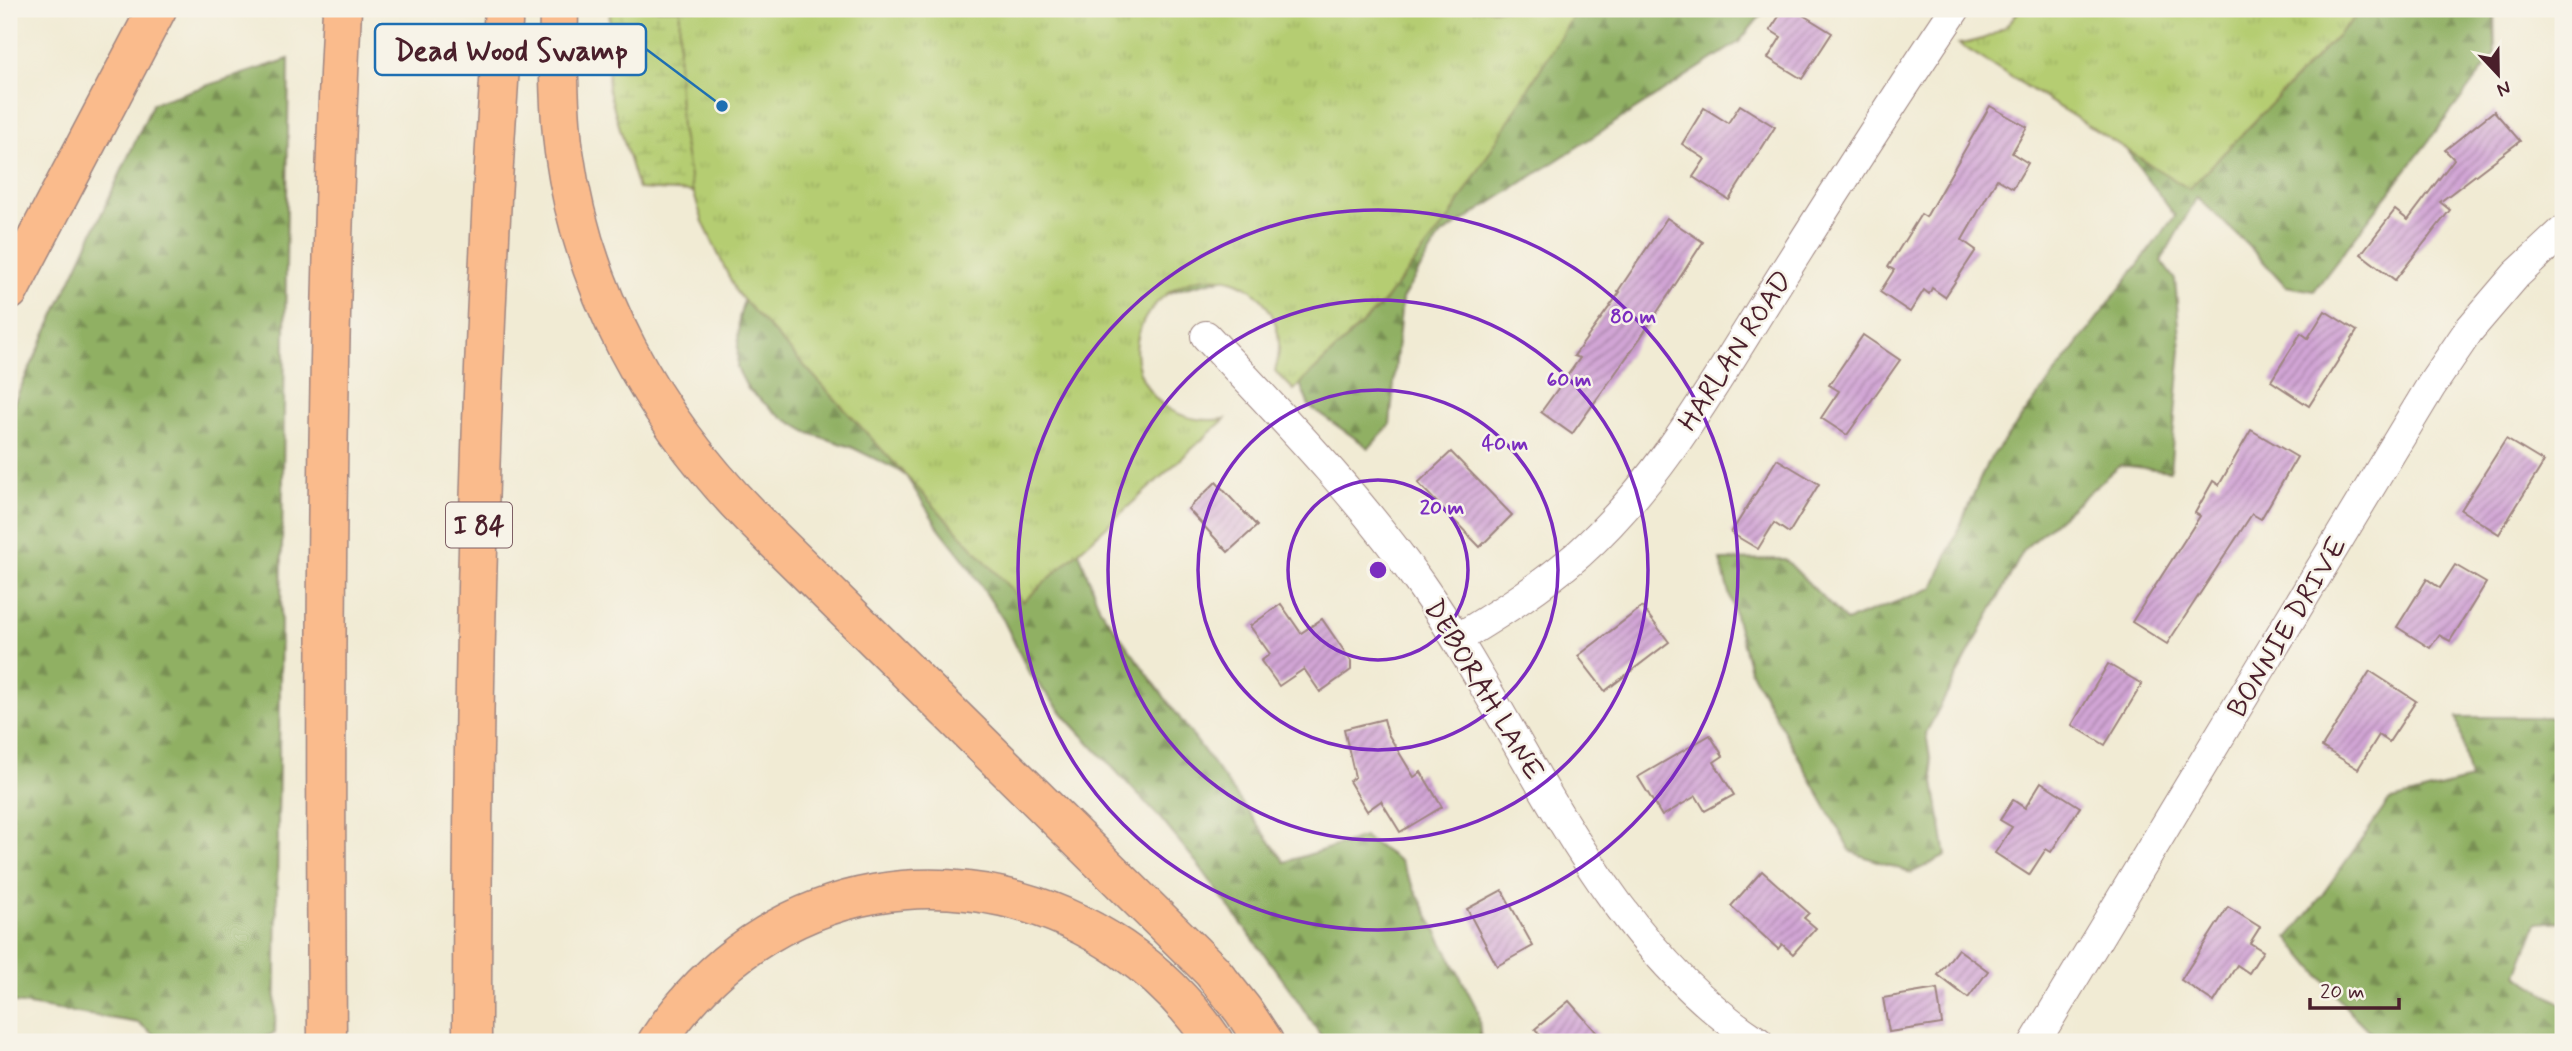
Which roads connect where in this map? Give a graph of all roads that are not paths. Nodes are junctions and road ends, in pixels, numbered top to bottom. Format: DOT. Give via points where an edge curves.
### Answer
graph roads {
  1 [pos="157,9"];
  2 [pos="342,9"];
  3 [pos="504,9"];
  4 [pos="559,9"];
  5 [pos="1955,9"];
  6 [pos="2563,231"];
  7 [pos="9,290"];
  8 [pos="1206,336"];
  9 [pos="1457,639"];
  10 [pos="327,1042"];
  11 [pos="472,1042"];
  12 [pos="657,1042"];
  13 [pos="1214,1042"];
  14 [pos="1264,1042"];
  15 [pos="1758,1042"];
  16 [pos="2035,1042"];
  1 -- 7 [label="highway"];
  2 -- 10 [label="highway" via="327,432"];
  3 -- 11 [label="highway, I 84" via="482,434"];
  4 -- 14 [label="highway" via="562,132 582,237 621,337 673,424 750,516 1212,971"];
  5 -- 9 [label="street, HARLAN ROAD" via="1668,453 1578,554 1527,596"];
  6 -- 16 [label="street, BONNIE DRIVE" via="2516,275 2469,330 2431,386"];
  8 -- 9 [label="street, DEBORAH LANE" via="1336,476 1410,569"];
  9 -- 15 [label="street, DEBORAH LANE" via="1597,876 1628,920 1701,999"];
  12 -- 13 [label="highway" via="713,975 770,932 849,901 930,890 1014,899 1080,923 1161,978"];
}
